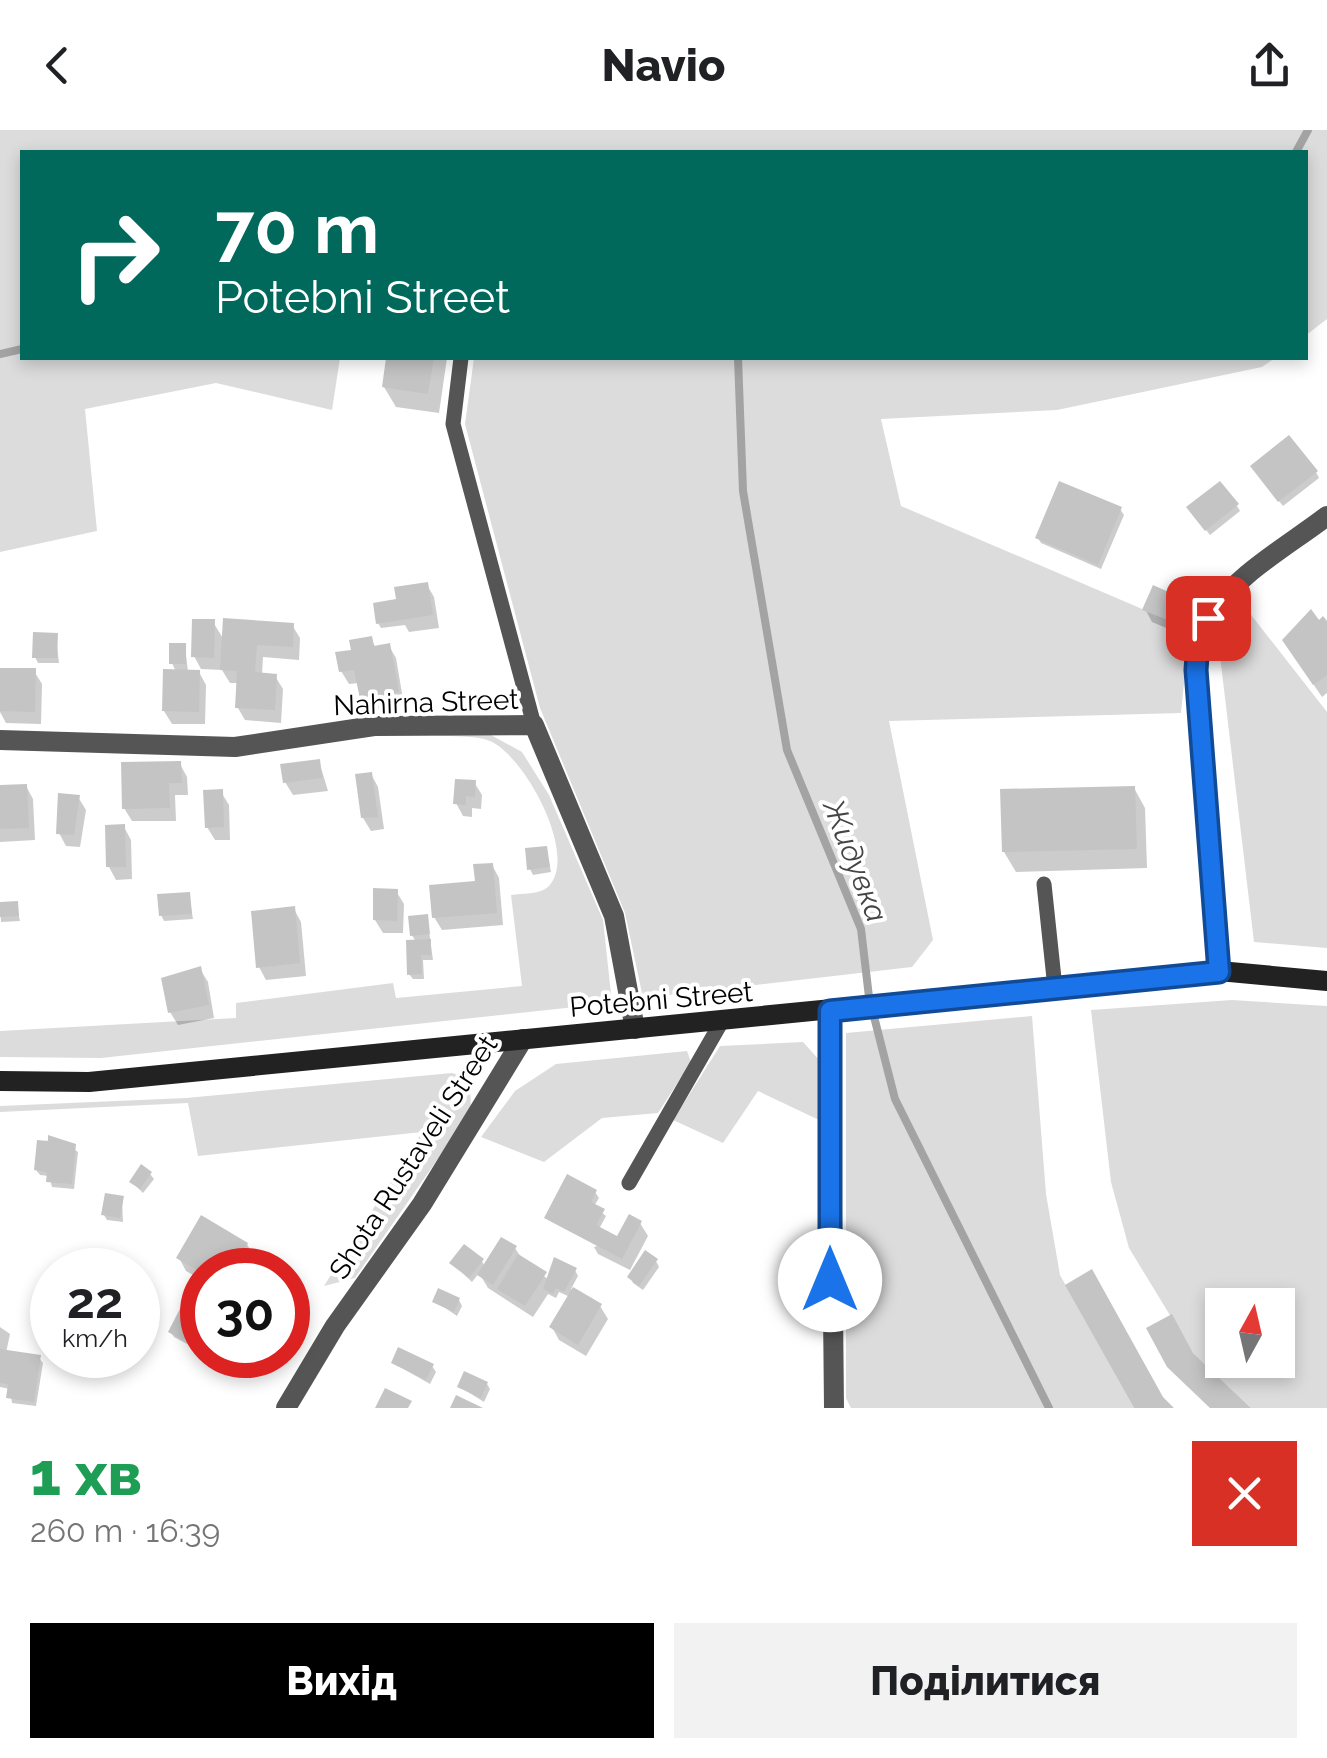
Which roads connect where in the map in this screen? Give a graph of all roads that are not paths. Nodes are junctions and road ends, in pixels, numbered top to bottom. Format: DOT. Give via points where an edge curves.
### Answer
graph roads {
  1 [pos="461,360"];
  2 [pos="1327,516"];
  3 [pos="534,725"];
  4 [pos="0,740"];
  5 [pos="1044,884"];
  6 [pos="1219,972"];
  7 [pos="1327,980"];
  8 [pos="1055,988"];
  9 [pos="840,1010"];
  10 [pos="722,1021"];
  11 [pos="635,1029"];
  12 [pos="523,1038"];
  13 [pos="0,1081"];
  14 [pos="629,1183"];
  15 [pos="286,1408"];
  16 [pos="834,1408"];
  1 -- 3 [label="lane" via="453,424"];
  2 -- 6 [label="street" via="1229,593 1198,642"];
  3 -- 4 [label="street, Nahirna Street" via="374,726 235,747"];
  3 -- 11 [label="street, Nahirna Street" via="614,916"];
  5 -- 8 [label="lane"];
  6 -- 7 [label="street, Potebni Street"];
  6 -- 8 [label="street, Potebni Street"];
  8 -- 9 [label="street, Potebni Street"];
  9 -- 10 [label="street, Potebni Street"];
  9 -- 16 [label="street"];
  10 -- 11 [label="street, Potebni Street"];
  10 -- 14 [label="lane"];
  11 -- 12 [label="street, Potebni Street"];
  12 -- 13 [label="street, Potebni Street" via="88,1082"];
  12 -- 15 [label="street, Shota Rustaveli Street"];
}
